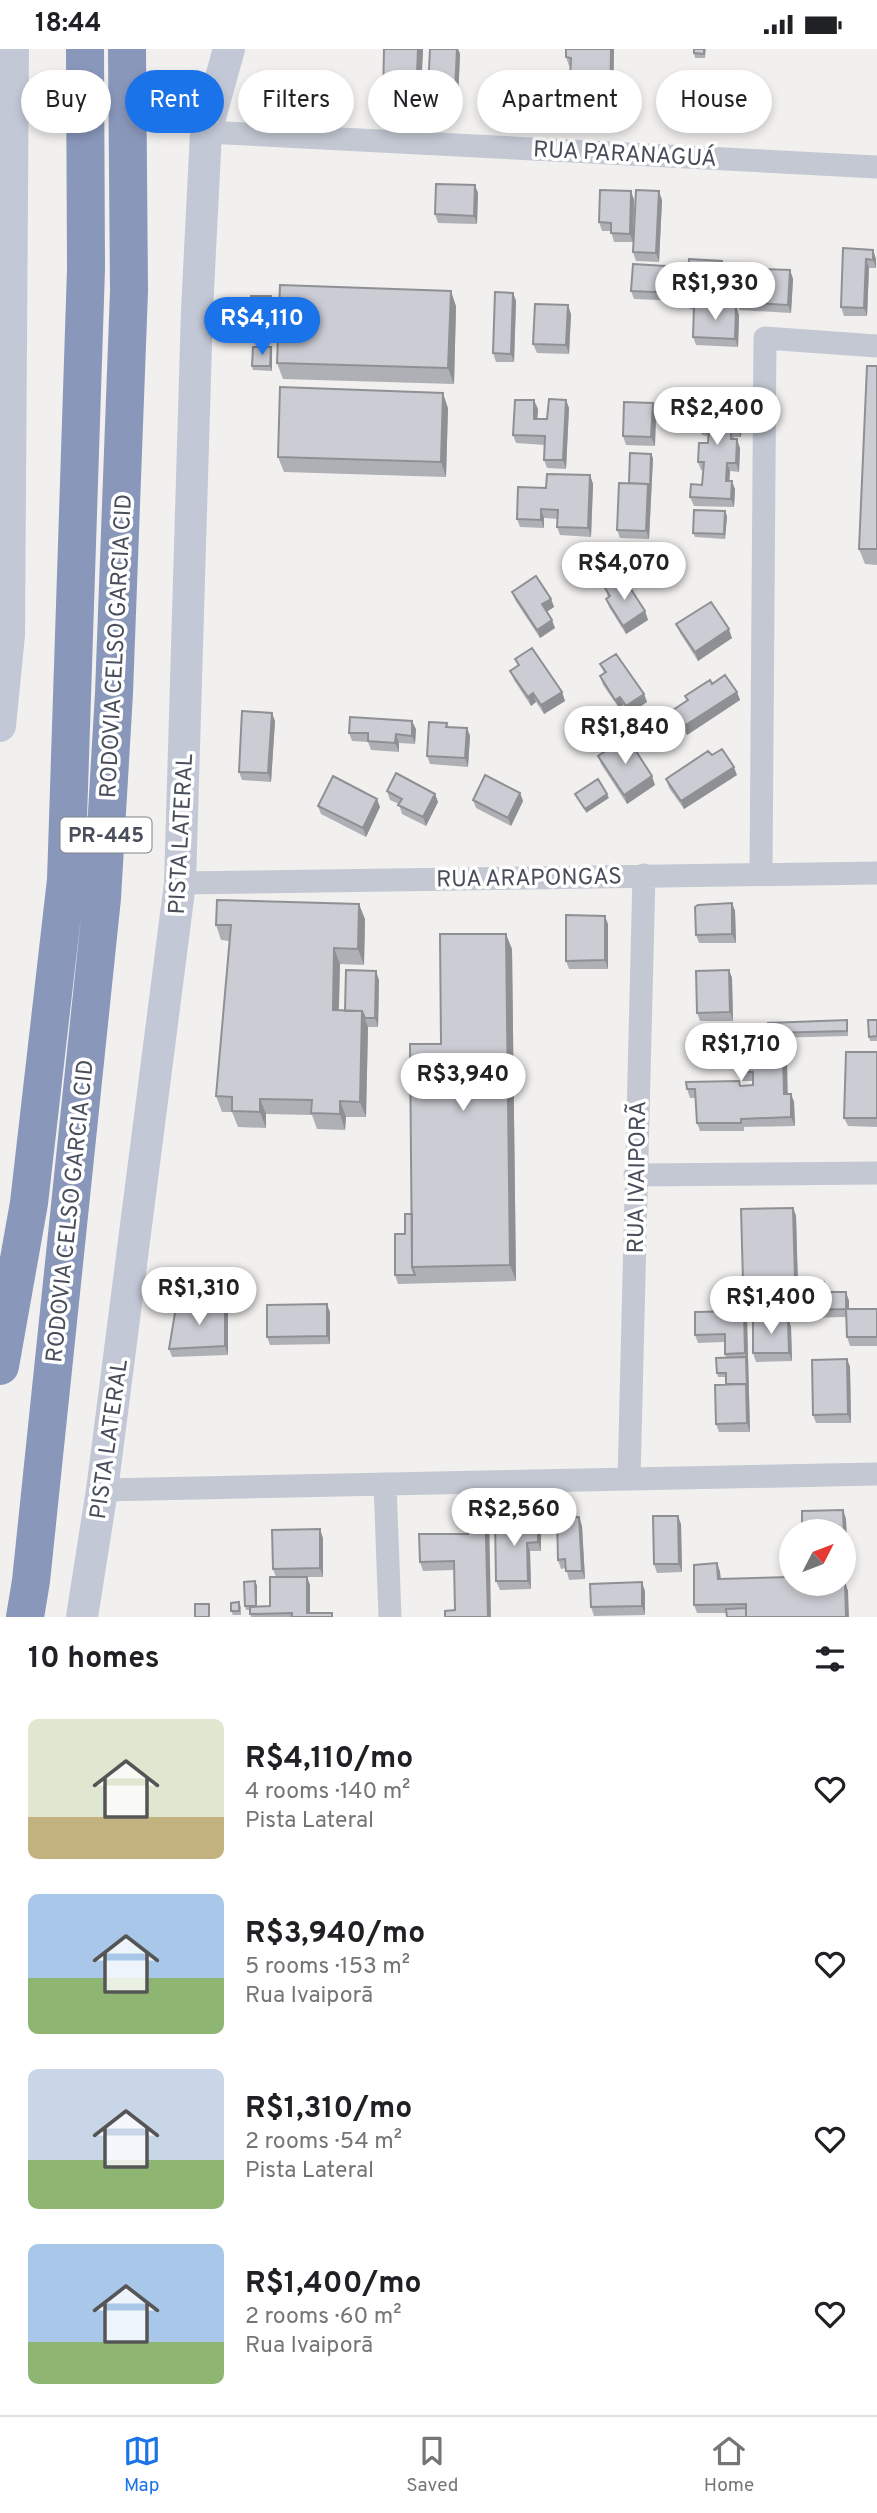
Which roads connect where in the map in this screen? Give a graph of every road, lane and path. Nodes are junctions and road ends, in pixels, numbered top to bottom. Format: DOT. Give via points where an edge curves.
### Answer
graph roads {
  1 [pos="13,49"];
  2 [pos="85,49"];
  3 [pos="127,49"];
  4 [pos="229,49"];
  5 [pos="223,70"];
  6 [pos="206,133"];
  7 [pos="224,133"];
  8 [pos="877,167"];
  9 [pos="877,346"];
  10 [pos="0,726"];
  11 [pos="761,873"];
  12 [pos="877,873"];
  13 [pos="644,875"];
  14 [pos="180,883"];
  15 [pos="877,1173"];
  16 [pos="635,1175"];
  17 [pos="0,1366"];
  18 [pos="877,1474"];
  19 [pos="629,1479"];
  20 [pos="385,1484"];
  21 [pos="102,1490"];
  22 [pos="28,1605"];
  23 [pos="82,1617"];
  24 [pos="390,1617"];
  1 -- 10 [label="street" via="9,635"];
  2 -- 17 [label="highway, RODOVIA CELSO GARCIA CID / PR-445" via="86,269 66,880 29,1203"];
  3 -- 22 [label="highway, RODOVIA CELSO GARCIA CID / PR-445" via="129,291 104,870"];
  4 -- 5 [label="street, PISTA LATERAL / PR-445"];
  6 -- 14 [label="street, PISTA LATERAL / PR-445"];
  7 -- 8 [label="street, RUA PARANAGUÁ"];
  9 -- 11 [label="street" via="765,338"];
  11 -- 12 [label="street, RUA ARAPONGAS"];
  11 -- 13 [label="street, RUA ARAPONGAS"];
  13 -- 14 [label="street, RUA ARAPONGAS"];
  13 -- 16 [label="street, RUA IVAIPORÃ"];
  14 -- 21 [label="street, PISTA LATERAL / PR-445"];
  15 -- 16 [label="street"];
  16 -- 19 [label="street, RUA IVAIPORÃ"];
  18 -- 19 [label="street"];
  19 -- 20 [label="street"];
  20 -- 21 [label="street"];
  20 -- 24 [label="street"];
  21 -- 23 [label="street, PISTA LATERAL / PR-445"];
}
